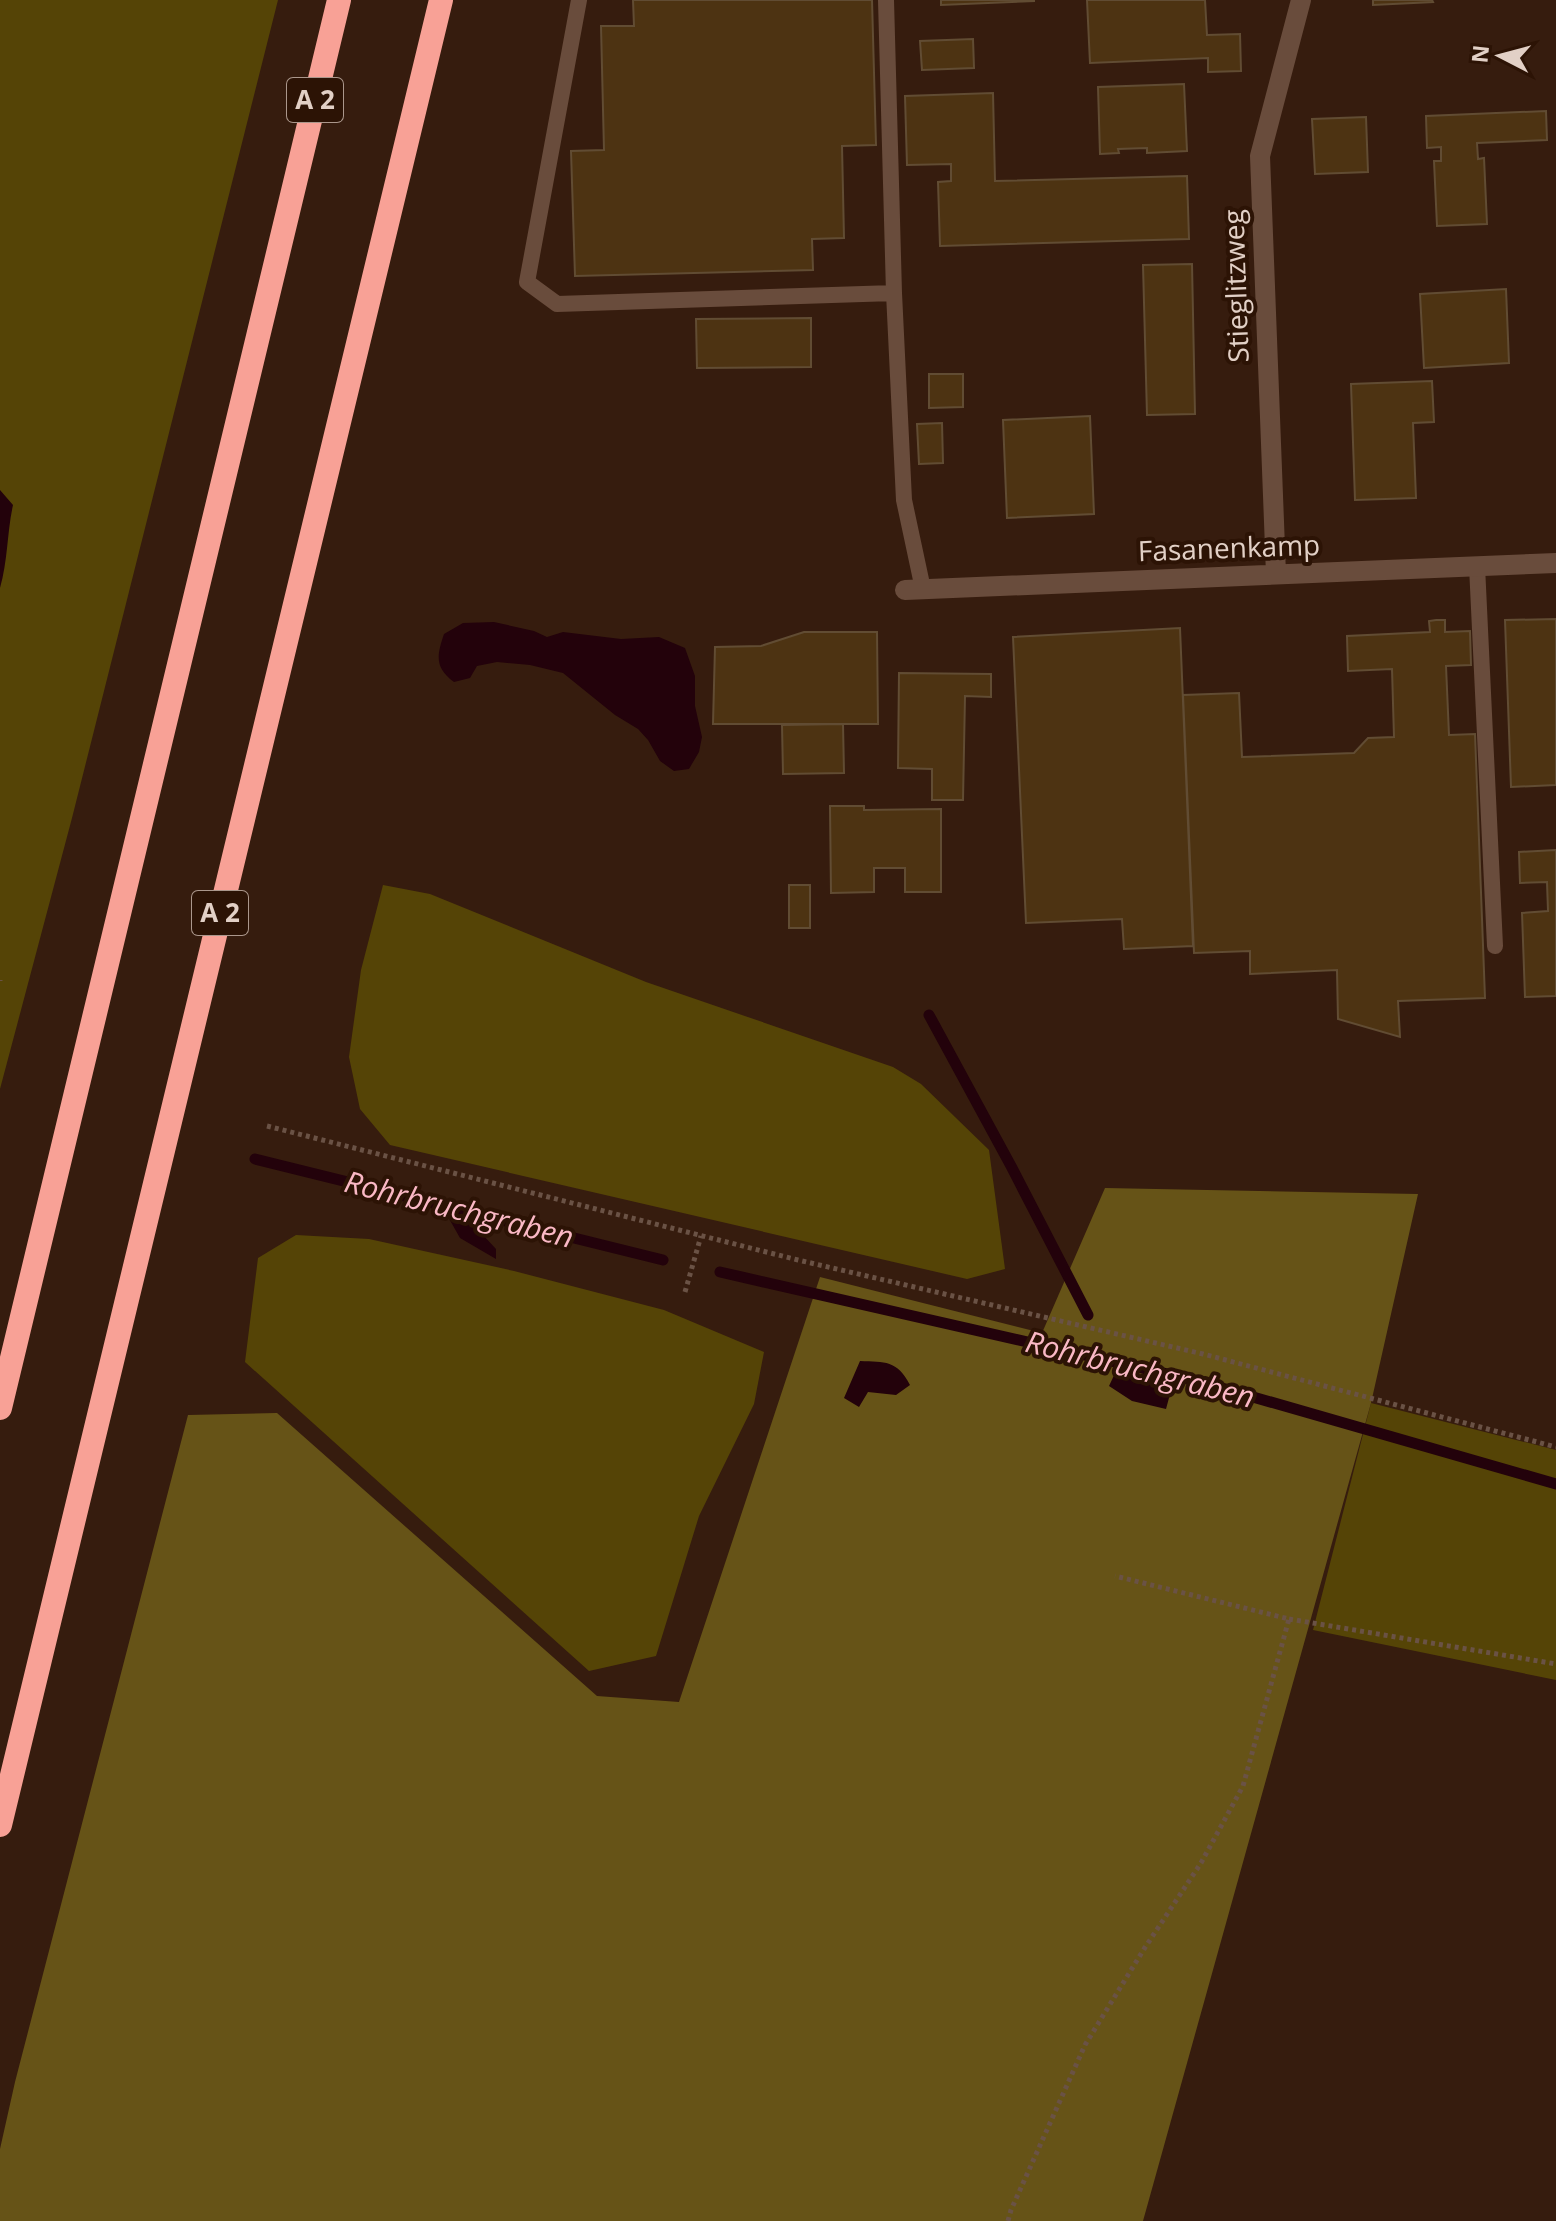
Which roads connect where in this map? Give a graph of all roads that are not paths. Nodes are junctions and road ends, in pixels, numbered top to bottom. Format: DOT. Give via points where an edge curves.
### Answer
graph roads {
  1 [pos="339,0"];
  2 [pos="441,0"];
  3 [pos="579,0"];
  4 [pos="886,0"];
  5 [pos="1301,0"];
  6 [pos="894,293"];
  7 [pos="1556,563"];
  8 [pos="1477,566"];
  9 [pos="1276,574"];
  10 [pos="914,590"];
  11 [pos="1495,946"];
  12 [pos="0,1408"];
  13 [pos="0,1825"];
  1 -- 12 [label="highway, A 2"];
  2 -- 13 [label="highway, A 2"];
  3 -- 6 [label="lane" via="527,282 557,304"];
  4 -- 6 [label="lane"];
  5 -- 9 [label="street, Stieglitzweg" via="1260,156"];
  6 -- 10 [label="lane"];
  7 -- 8 [label="street, Fasanenkamp"];
  8 -- 9 [label="street, Fasanenkamp"];
  8 -- 11 [label="lane"];
  9 -- 10 [label="street, Fasanenkamp"];
}
